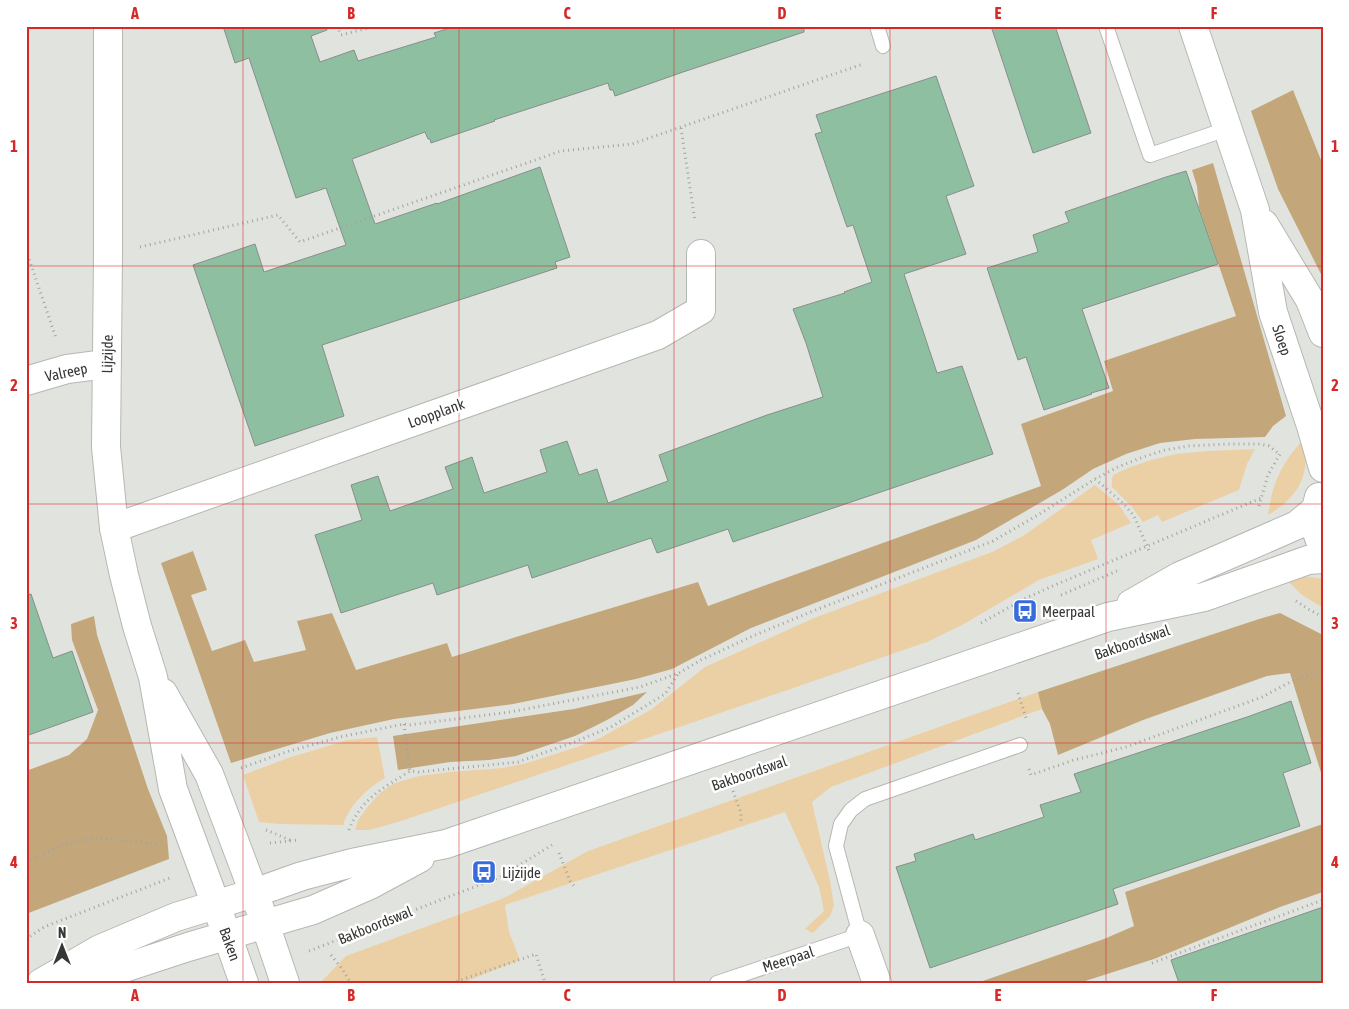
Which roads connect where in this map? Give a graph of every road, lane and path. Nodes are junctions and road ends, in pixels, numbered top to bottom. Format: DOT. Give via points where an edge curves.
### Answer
graph roads {
  1 [pos="108,26"];
  2 [pos="337,26"];
  3 [pos="376,26"];
  4 [pos="877,26"];
  5 [pos="1106,26"];
  6 [pos="1193,26"];
  7 [pos="883,46"];
  8 [pos="681,128"];
  9 [pos="1228,129"];
  10 [pos="1256,210"];
  11 [pos="26,250"];
  12 [pos="700,254"];
  13 [pos="108,255"];
  14 [pos="1323,333"];
  15 [pos="106,364"];
  16 [pos="67,370"];
  17 [pos="26,382"];
  18 [pos="1279,454"];
  19 [pos="1323,468"];
  20 [pos="1095,479"];
  21 [pos="1261,498"];
  22 [pos="1319,501"];
  23 [pos="114,528"];
  24 [pos="1147,545"];
  25 [pos="1323,546"];
  26 [pos="1149,552"];
  27 [pos="1323,559"];
  28 [pos="1108,617"];
  29 [pos="1323,670"];
  30 [pos="679,673"];
  31 [pos="153,677"];
  32 [pos="1018,693"];
  33 [pos="404,724"];
  34 [pos="1020,745"];
  35 [pos="234,771"];
  36 [pos="410,771"];
  37 [pos="733,791"];
  38 [pos="741,823"];
  39 [pos="230,831"];
  40 [pos="348,833"];
  41 [pos="559,840"];
  42 [pos="291,841"];
  43 [pos="446,844"];
  44 [pos="559,853"];
  45 [pos="198,855"];
  46 [pos="26,863"];
  47 [pos="574,886"];
  48 [pos="254,893"];
  49 [pos="1323,900"];
  50 [pos="216,905"];
  51 [pos="265,924"];
  52 [pos="860,935"];
  53 [pos="227,936"];
  54 [pos="26,939"];
  55 [pos="331,955"];
  56 [pos="1152,963"];
  57 [pos="282,973"];
  58 [pos="41,983"];
  59 [pos="244,983"];
  60 [pos="351,983"];
  61 [pos="452,983"];
  62 [pos="545,983"];
  63 [pos="717,983"];
  64 [pos="877,983"];
  1 -- 13 [label="street, Lijzijde"];
  2 -- 3 [label="path" via="341,35"];
  4 -- 7 [label="lane"];
  5 -- 9 [label="lane" via="1150,155"];
  6 -- 9 [label="street, Sloep"];
  7 -- 8 [label="path" via="882,58"];
  8 -- 12 [label="path"];
  8 -- 13 [label="path" via="632,144 561,151 300,242 278,215"];
  9 -- 10 [label="street, Sloep"];
  10 -- 14 [label="street, Sloep" via="1310,300"];
  10 -- 19 [label="street, Sloep" via="1273,312"];
  11 -- 16 [label="path"];
  12 -- 23 [label="street, Loopplank" via="701,310 658,335"];
  13 -- 15 [label="street, Lijzijde"];
  15 -- 16 [label="street, Valreep"];
  15 -- 23 [label="street, Lijzijde" via="106,447"];
  16 -- 17 [label="street, Valreep"];
  18 -- 20 [label="path" via="1260,444 1189,446 1143,457"];
  20 -- 24 [label="path" via="1134,516"];
  20 -- 30 [label="path" via="993,541 755,635"];
  21 -- 24 [label="path"];
  22 -- 25 [label="street" via="1315,521"];
  22 -- 28 [label="street, Bakboordswal" via="1297,525 1180,576"];
  23 -- 31 [label="street, Lijzijde"];
  24 -- 26 [label="path"];
  27 -- 28 [label="street, Bakboordswal" via="1308,560 1204,597"];
  28 -- 43 [label="street, Bakboordswal"];
  29 -- 34 [label="path" via="1296,679 1262,697 1126,747 1031,775"];
  30 -- 33 [label="path" via="640,687 510,712"];
  30 -- 36 [label="path" via="665,694 611,727 552,750 518,762"];
  31 -- 39 [label="street, Lijzijde" via="209,774"];
  31 -- 45 [label="street, Lijzijde" via="173,789"];
  32 -- 34 [label="path" via="1027,720"];
  33 -- 35 [label="path" via="295,749"];
  33 -- 36 [label="path"];
  34 -- 52 [label="lane" via="866,799 851,810 841,824 836,846"];
  36 -- 40 [label="path" via="369,798"];
  37 -- 38 [label="path"];
  39 -- 42 [label="path" via="251,823"];
  39 -- 48 [label="street, Lijzijde"];
  41 -- 57 [label="path, Bakboordswal" via="500,878 399,916"];
  43 -- 48 [label="street, Bakboordswal" via="352,863"];
  43 -- 51 [label="street, Bakboordswal" via="370,885 313,910"];
  44 -- 47 [label="path"];
  45 -- 46 [label="path" via="175,846 92,838 64,844"];
  45 -- 50 [label="street, Lijzijde"];
  45 -- 54 [label="path" via="165,879 44,927"];
  48 -- 50 [label="street, Bakboordswal"];
  48 -- 51 [label="street, Lijzijde"];
  49 -- 56 [label="path"];
  50 -- 53 [label="street, Baken"];
  50 -- 58 [label="street, Bakboordswal" via="100,948"];
  51 -- 53 [label="street, Bakboordswal"];
  51 -- 57 [label="street"];
  52 -- 63 [label="lane, Meerpaal"];
  52 -- 64 [label="street"];
  53 -- 58 [label="street, Bakboordswal" via="109,973"];
  53 -- 59 [label="street, Baken"];
  55 -- 60 [label="path"];
  61 -- 62 [label="path" via="536,954"];
}
